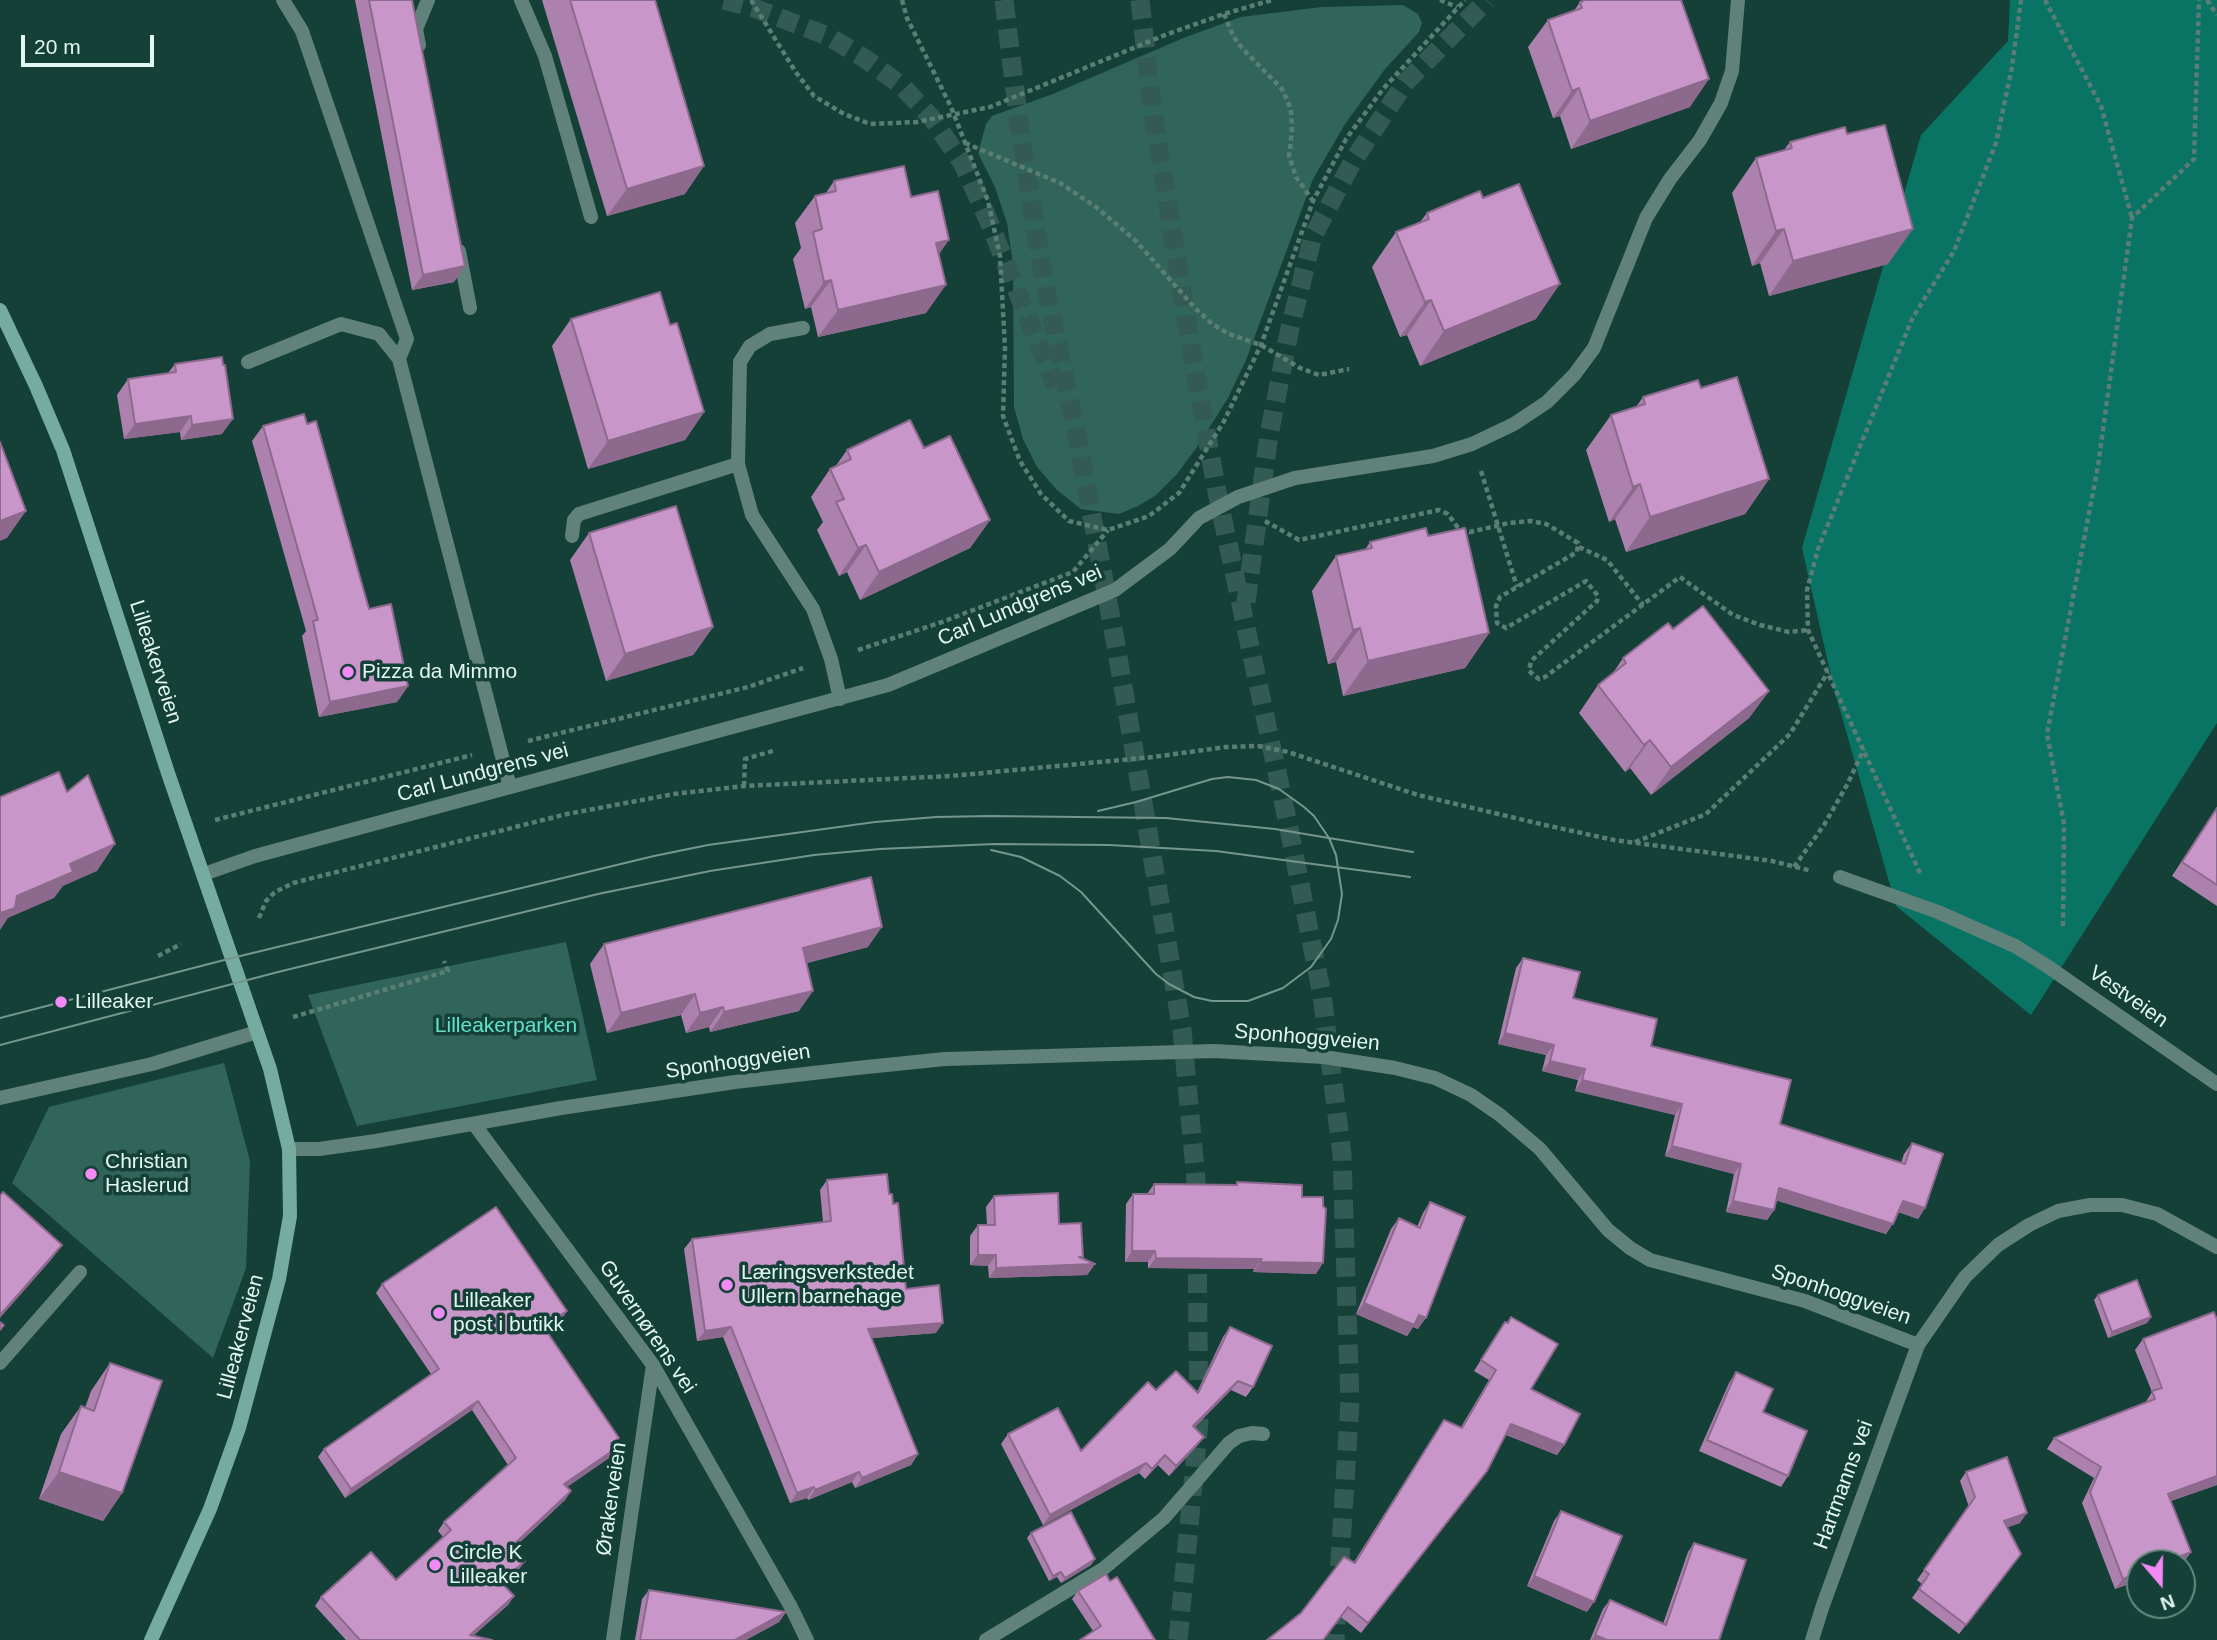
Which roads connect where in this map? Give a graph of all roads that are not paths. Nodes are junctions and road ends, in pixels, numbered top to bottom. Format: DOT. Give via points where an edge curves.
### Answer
graph roads {
  1 [pos="283,0"];
  2 [pos="428,0"];
  3 [pos="521,0"];
  4 [pos="1738,0"];
  5 [pos="421,54"];
  6 [pos="591,217"];
  7 [pos="457,243"];
  8 [pos="470,308"];
  9 [pos="0,310"];
  10 [pos="803,328"];
  11 [pos="399,359"];
  12 [pos="248,362"];
  13 [pos="738,464"];
  14 [pos="572,536"];
  15 [pos="840,699"];
  16 [pos="510,787"];
  17 [pos="204,874"];
  18 [pos="1840,877"];
  19 [pos="257,1032"];
  20 [pos="2217,1084"];
  21 [pos="0,1098"];
  22 [pos="474,1124"];
  23 [pos="289,1149"];
  24 [pos="2217,1247"];
  25 [pos="80,1272"];
  26 [pos="1918,1345"];
  27 [pos="0,1363"];
  28 [pos="653,1364"];
  29 [pos="1263,1434"];
  30 [pos="152,1640"];
  31 [pos="613,1640"];
  32 [pos="807,1640"];
  33 [pos="986,1640"];
  34 [pos="1812,1640"];
  1 -- 11 [label="street" via="302,31 407,339"];
  2 -- 5 [label="street" via="416,29"];
  3 -- 6 [label="street" via="545,56"];
  4 -- 15 [label="street, Carl Lundgrens vei" via="1732,71 1721,103 1646,218 1594,348 1547,402 1463,448 1400,463 1295,478 1238,497 1199,519 1170,549 1115,590 888,685"];
  7 -- 8 [label="street"];
  9 -- 17 [label="main road, Lilleakerveien" via="63,450"];
  10 -- 13 [label="street" via="770,334 750,346 740,362"];
  11 -- 12 [label="street" via="379,334 341,324"];
  11 -- 16 [label="street"];
  13 -- 14 [label="street" via="579,514"];
  13 -- 15 [label="street" via="752,515 813,609"];
  15 -- 16 [label="street, Carl Lundgrens vei"];
  16 -- 17 [label="street, Carl Lundgrens vei"];
  17 -- 19 [label="main road, Lilleakerveien"];
  18 -- 20 [label="street, Vestveien" via="2015,946"];
  19 -- 21 [label="street" via="152,1064"];
  19 -- 23 [label="main road, Lilleakerveien"];
  22 -- 23 [label="street, Sponhoggveien" via="356,1144"];
  22 -- 26 [label="street, Sponhoggveien" via="735,1082 946,1059 1214,1051 1324,1057 1383,1066 1435,1078 1500,1115 1540,1149 1608,1230 1650,1259 1805,1301"];
  22 -- 28 [label="street, Guvernørens vei"];
  23 -- 30 [label="main road, Lilleakerveien" via="290,1216 279,1279 239,1428 210,1508"];
  24 -- 26 [label="street, Sponhoggveien" via="2157,1214 2122,1205 2058,1211 1998,1245 1965,1277"];
  25 -- 27 [label="street"];
  26 -- 34 [label="street, Hartmanns vei"];
  28 -- 31 [label="street, Ørakerveien"];
  28 -- 32 [label="street, Guvernørens vei"];
  29 -- 33 [label="street" via="1239,1436 1229,1443 1164,1518 1103,1569"];
}
